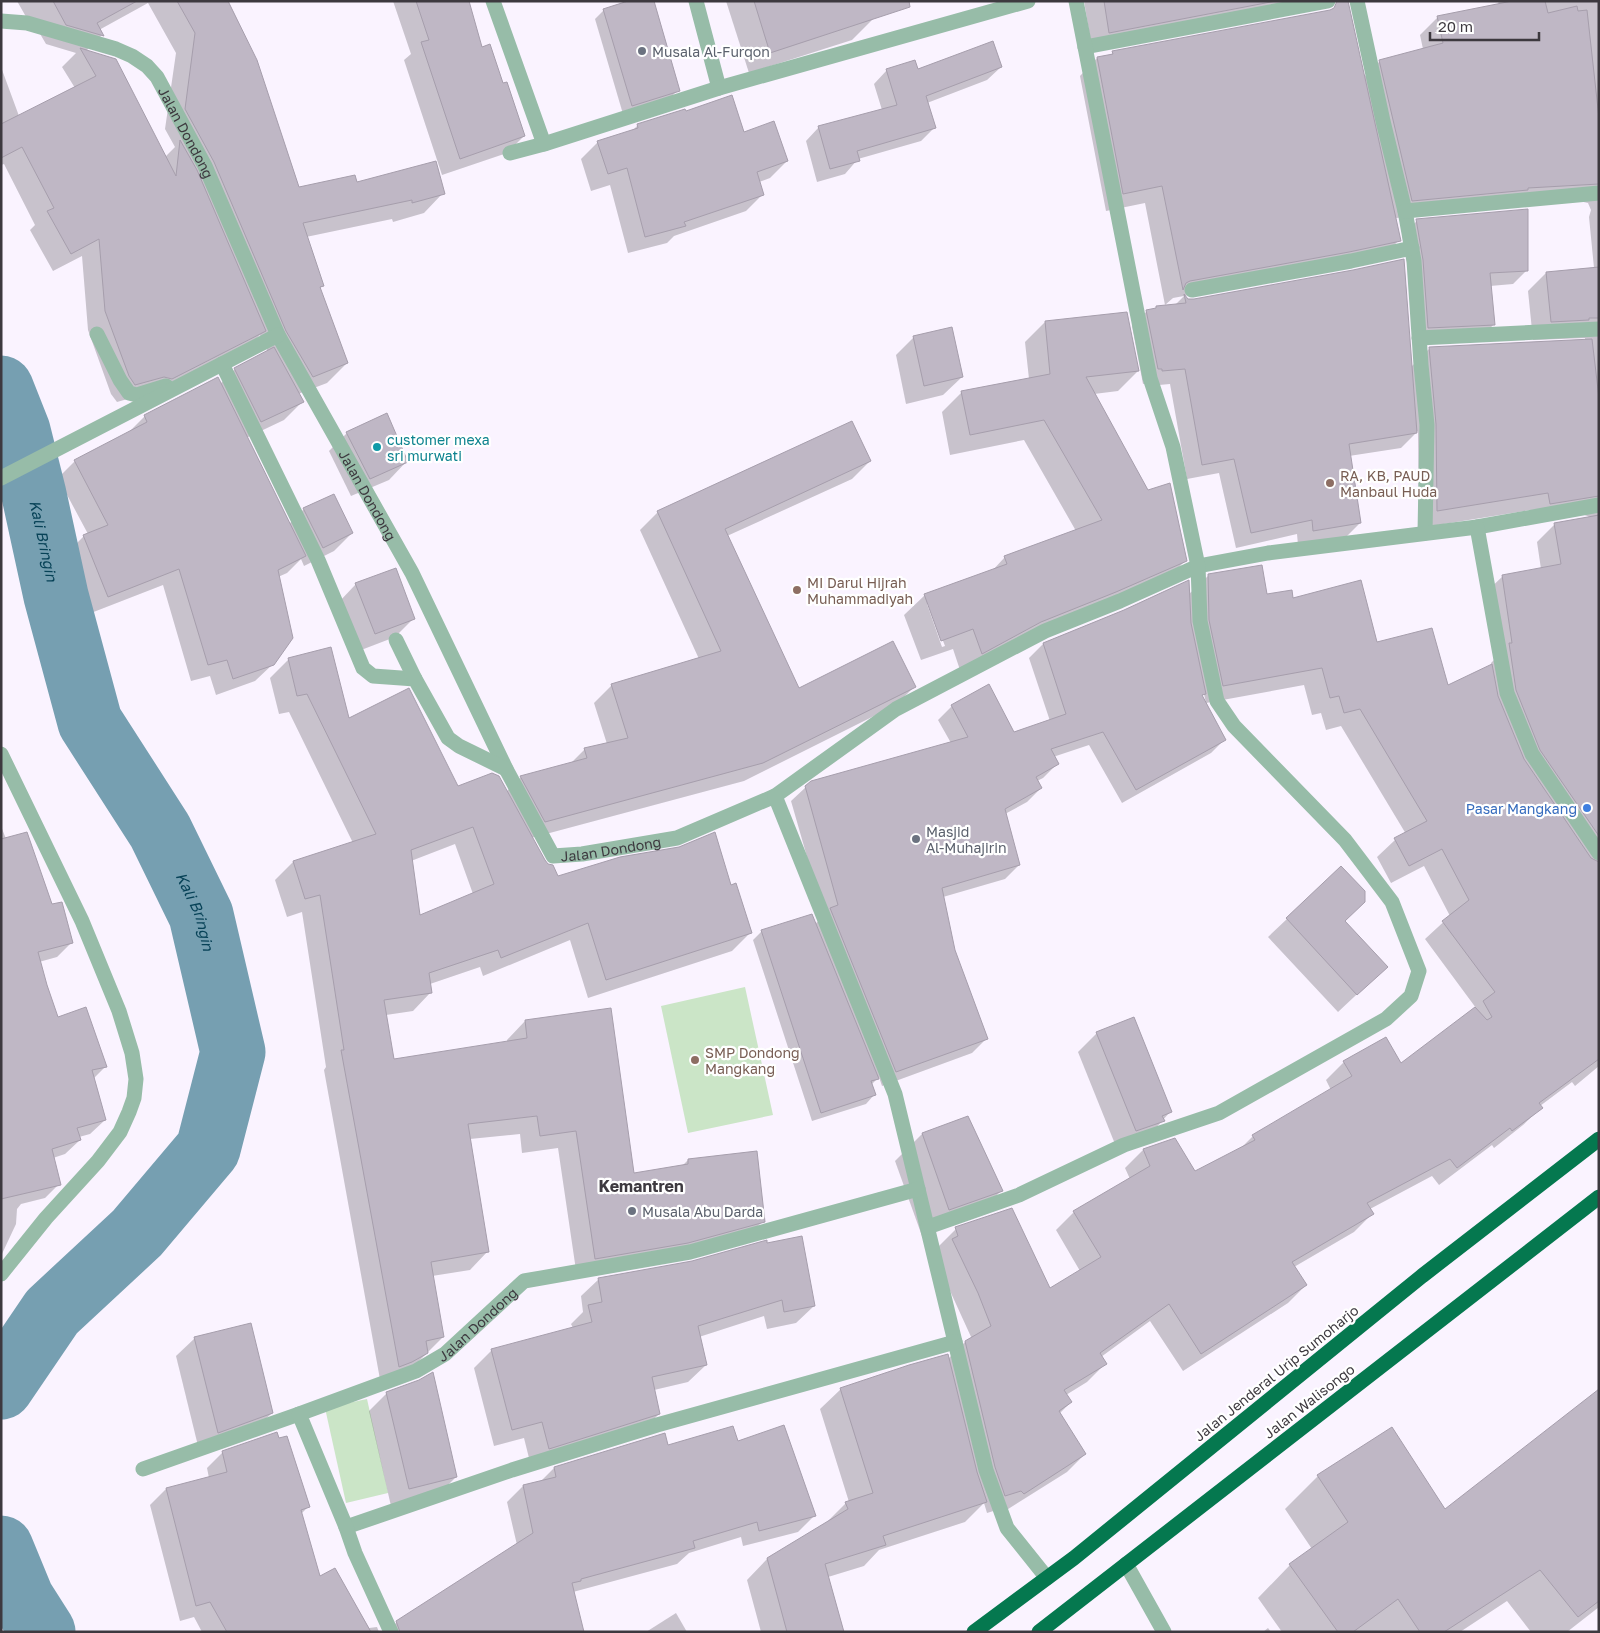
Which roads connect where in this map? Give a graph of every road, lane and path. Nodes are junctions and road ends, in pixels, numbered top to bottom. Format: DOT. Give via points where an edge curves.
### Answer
graph roads {
  1 [pos="493,1"];
  2 [pos="696,1"];
  3 [pos="1028,1"];
  4 [pos="1076,1"];
  5 [pos="1328,1"];
  6 [pos="1357,1"];
  7 [pos="1,21"];
  8 [pos="1085,47"];
  9 [pos="719,88"];
  10 [pos="544,144"];
  11 [pos="510,153"];
  12 [pos="1599,193"];
  13 [pos="1405,211"];
  14 [pos="1412,248"];
  15 [pos="1192,290"];
  16 [pos="1599,329"];
  17 [pos="96,334"];
  18 [pos="278,335"];
  19 [pos="1419,338"];
  20 [pos="222,364"];
  21 [pos="175,389"];
  22 [pos="1,478"];
  23 [pos="1599,506"];
  24 [pos="1477,527"];
  25 [pos="1425,533"];
  26 [pos="1198,566"];
  27 [pos="396,640"];
  28 [pos="415,679"];
  29 [pos="1,754"];
  30 [pos="506,769"];
  31 [pos="775,796"];
  32 [pos="1599,853"];
  33 [pos="1599,1139"];
  34 [pos="918,1188"];
  35 [pos="1599,1197"];
  36 [pos="928,1227"];
  37 [pos="1,1274"];
  38 [pos="955,1342"];
  39 [pos="299,1414"];
  40 [pos="143,1469"];
  41 [pos="346,1527"];
  42 [pos="1126,1564"];
  43 [pos="1047,1578"];
  44 [pos="391,1632"];
  45 [pos="974,1632"];
  46 [pos="1039,1632"];
  47 [pos="1164,1632"];
  1 -- 10 [label="street"];
  2 -- 9 [label="street"];
  3 -- 9 [label="street"];
  4 -- 8 [label="street"];
  5 -- 8 [label="street"];
  6 -- 13 [label="street"];
  7 -- 18 [label="street, Jalan Dondong" via="27,23 116,49 132,56 157,77 205,166"];
  8 -- 26 [label="street" via="1150,378 1173,447"];
  9 -- 10 [label="street"];
  10 -- 11 [label="street"];
  12 -- 13 [label="street"];
  13 -- 14 [label="street"];
  14 -- 15 [label="street"];
  14 -- 19 [label="street"];
  16 -- 19 [label="street"];
  17 -- 21 [label="street" via="129,393 137,395 164,386"];
  18 -- 20 [label="street"];
  18 -- 30 [label="street, Jalan Dondong" via="412,572"];
  19 -- 25 [label="street" via="1427,425"];
  20 -- 21 [label="street"];
  20 -- 28 [label="street" via="318,560 363,668 374,676"];
  21 -- 22 [label="street"];
  23 -- 24 [label="street"];
  24 -- 25 [label="street"];
  24 -- 32 [label="street" via="1507,693 1532,754"];
  25 -- 26 [label="street" via="1268,553"];
  26 -- 31 [label="street" via="1045,631 896,709"];
  26 -- 36 [label="street" via="1200,621 1218,701 1234,726 1345,840 1392,902 1419,971 1411,996 1386,1020 1219,1113 1124,1145 1019,1195"];
  27 -- 28 [label="street"];
  28 -- 30 [label="street" via="448,738"];
  29 -- 37 [label="street" via="82,921 119,1011 136,1078 134,1098 120,1132"];
  30 -- 31 [label="street, Jalan Dondong" via="553,856 677,838"];
  31 -- 34 [label="street" via="895,1094"];
  33 -- 43 [label="highway, Jalan Jenderal Urip Sumoharjo" via="1422,1276"];
  34 -- 36 [label="street"];
  34 -- 39 [label="street, Jalan Dondong" via="690,1252 524,1281 445,1354 416,1371"];
  35 -- 42 [label="highway, Jalan Walisongo"];
  36 -- 38 [label="street"];
  38 -- 41 [label="street" via="657,1425"];
  38 -- 43 [label="street" via="986,1470 1007,1528"];
  39 -- 40 [label="street, Jalan Dondong"];
  39 -- 41 [label="street"];
  41 -- 44 [label="street"];
  42 -- 46 [label="highway, Jalan Walisongo"];
  42 -- 47 [label="street"];
  43 -- 45 [label="highway, Jalan Jenderal Urip Sumoharjo"];
}
